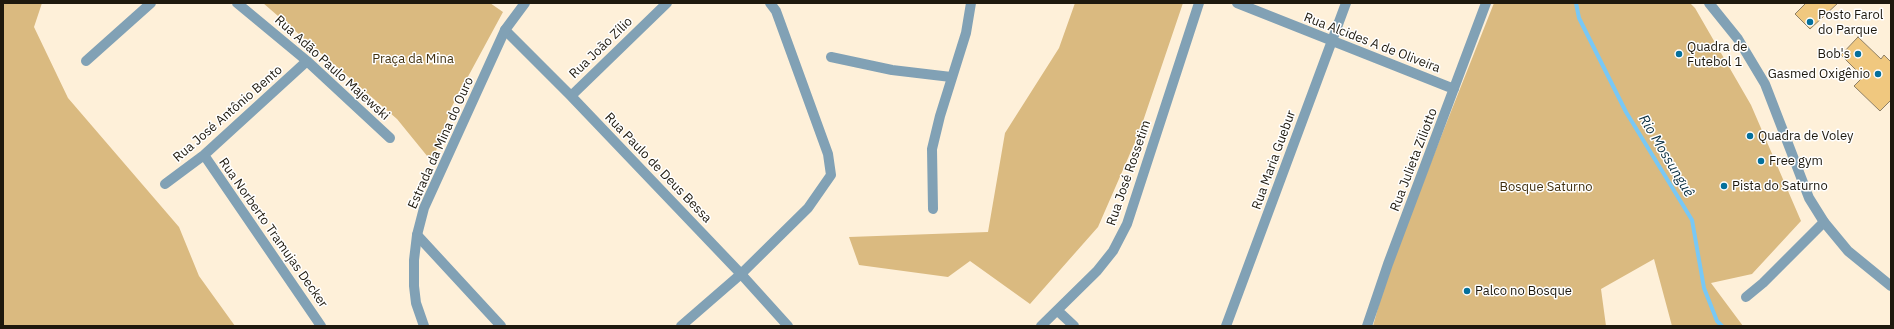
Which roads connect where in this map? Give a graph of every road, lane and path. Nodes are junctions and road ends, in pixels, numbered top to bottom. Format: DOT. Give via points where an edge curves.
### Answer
graph roads {
  1 [pos="151,3"];
  2 [pos="237,3"];
  3 [pos="525,3"];
  4 [pos="667,3"];
  5 [pos="770,3"];
  6 [pos="971,3"];
  7 [pos="1200,3"];
  8 [pos="1237,3"];
  9 [pos="1346,3"];
  10 [pos="1486,3"];
  11 [pos="1709,3"];
  12 [pos="505,30"];
  13 [pos="1332,41"];
  14 [pos="831,57"];
  15 [pos="86,61"];
  16 [pos="307,61"];
  17 [pos="951,77"];
  18 [pos="1454,89"];
  19 [pos="571,96"];
  20 [pos="390,138"];
  21 [pos="204,156"];
  22 [pos="165,184"];
  23 [pos="933,209"];
  24 [pos="1824,222"];
  25 [pos="417,235"];
  26 [pos="740,274"];
  27 [pos="1891,286"];
  28 [pos="1746,297"];
  29 [pos="1058,311"];
  30 [pos="322,326"];
  31 [pos="424,326"];
  32 [pos="500,326"];
  33 [pos="680,326"];
  34 [pos="788,326"];
  35 [pos="1041,326"];
  36 [pos="1074,326"];
  37 [pos="1226,326"];
  38 [pos="1367,326"];
  1 -- 15 [label="street"];
  2 -- 16 [label="street, Rua Adão Paulo Majewski"];
  3 -- 12 [label="street, Estrada da Mina do Ouro"];
  4 -- 19 [label="street, Rua João Zílio"];
  5 -- 26 [label="street" via="776,11 828,154 831,175 808,208"];
  6 -- 17 [label="street" via="966,33"];
  7 -- 29 [label="street, Rua José Rossetim" via="1127,224 1113,251"];
  8 -- 13 [label="street, Rua Alcides A de Oliveira"];
  9 -- 13 [label="street, Rua Maria Guebur"];
  10 -- 18 [label="street, Rua Julieta Ziliotto"];
  11 -- 24 [label="street" via="1738,39 1765,84 1809,198"];
  12 -- 19 [label="street, Rua Paulo de Deus Bessa"];
  12 -- 25 [label="street, Estrada da Mina do Ouro" via="424,208"];
  13 -- 18 [label="street, Rua Alcides A de Oliveira"];
  13 -- 37 [label="street, Rua Maria Guebur"];
  14 -- 17 [label="street" via="892,70"];
  16 -- 20 [label="street, Rua Adão Paulo Majewski"];
  16 -- 21 [label="street, Rua José Antônio Bento"];
  17 -- 23 [label="street" via="932,150"];
  18 -- 38 [label="street, Rua Julieta Ziliotto"];
  19 -- 26 [label="street, Rua Paulo de Deus Bessa"];
  21 -- 22 [label="street, Rua José Antônio Bento"];
  21 -- 30 [label="street, Rua Norberto Tramujas Decker"];
  24 -- 27 [label="street" via="1848,251"];
  24 -- 28 [label="street"];
  25 -- 31 [label="street, Estrada da Mina do Ouro" via="414,286 416,303"];
  25 -- 32 [label="street"];
  26 -- 33 [label="street"];
  26 -- 34 [label="street, Rua Paulo de Deus Bessa"];
  29 -- 35 [label="street, Rua José Rossetim"];
  29 -- 36 [label="street"];
}
